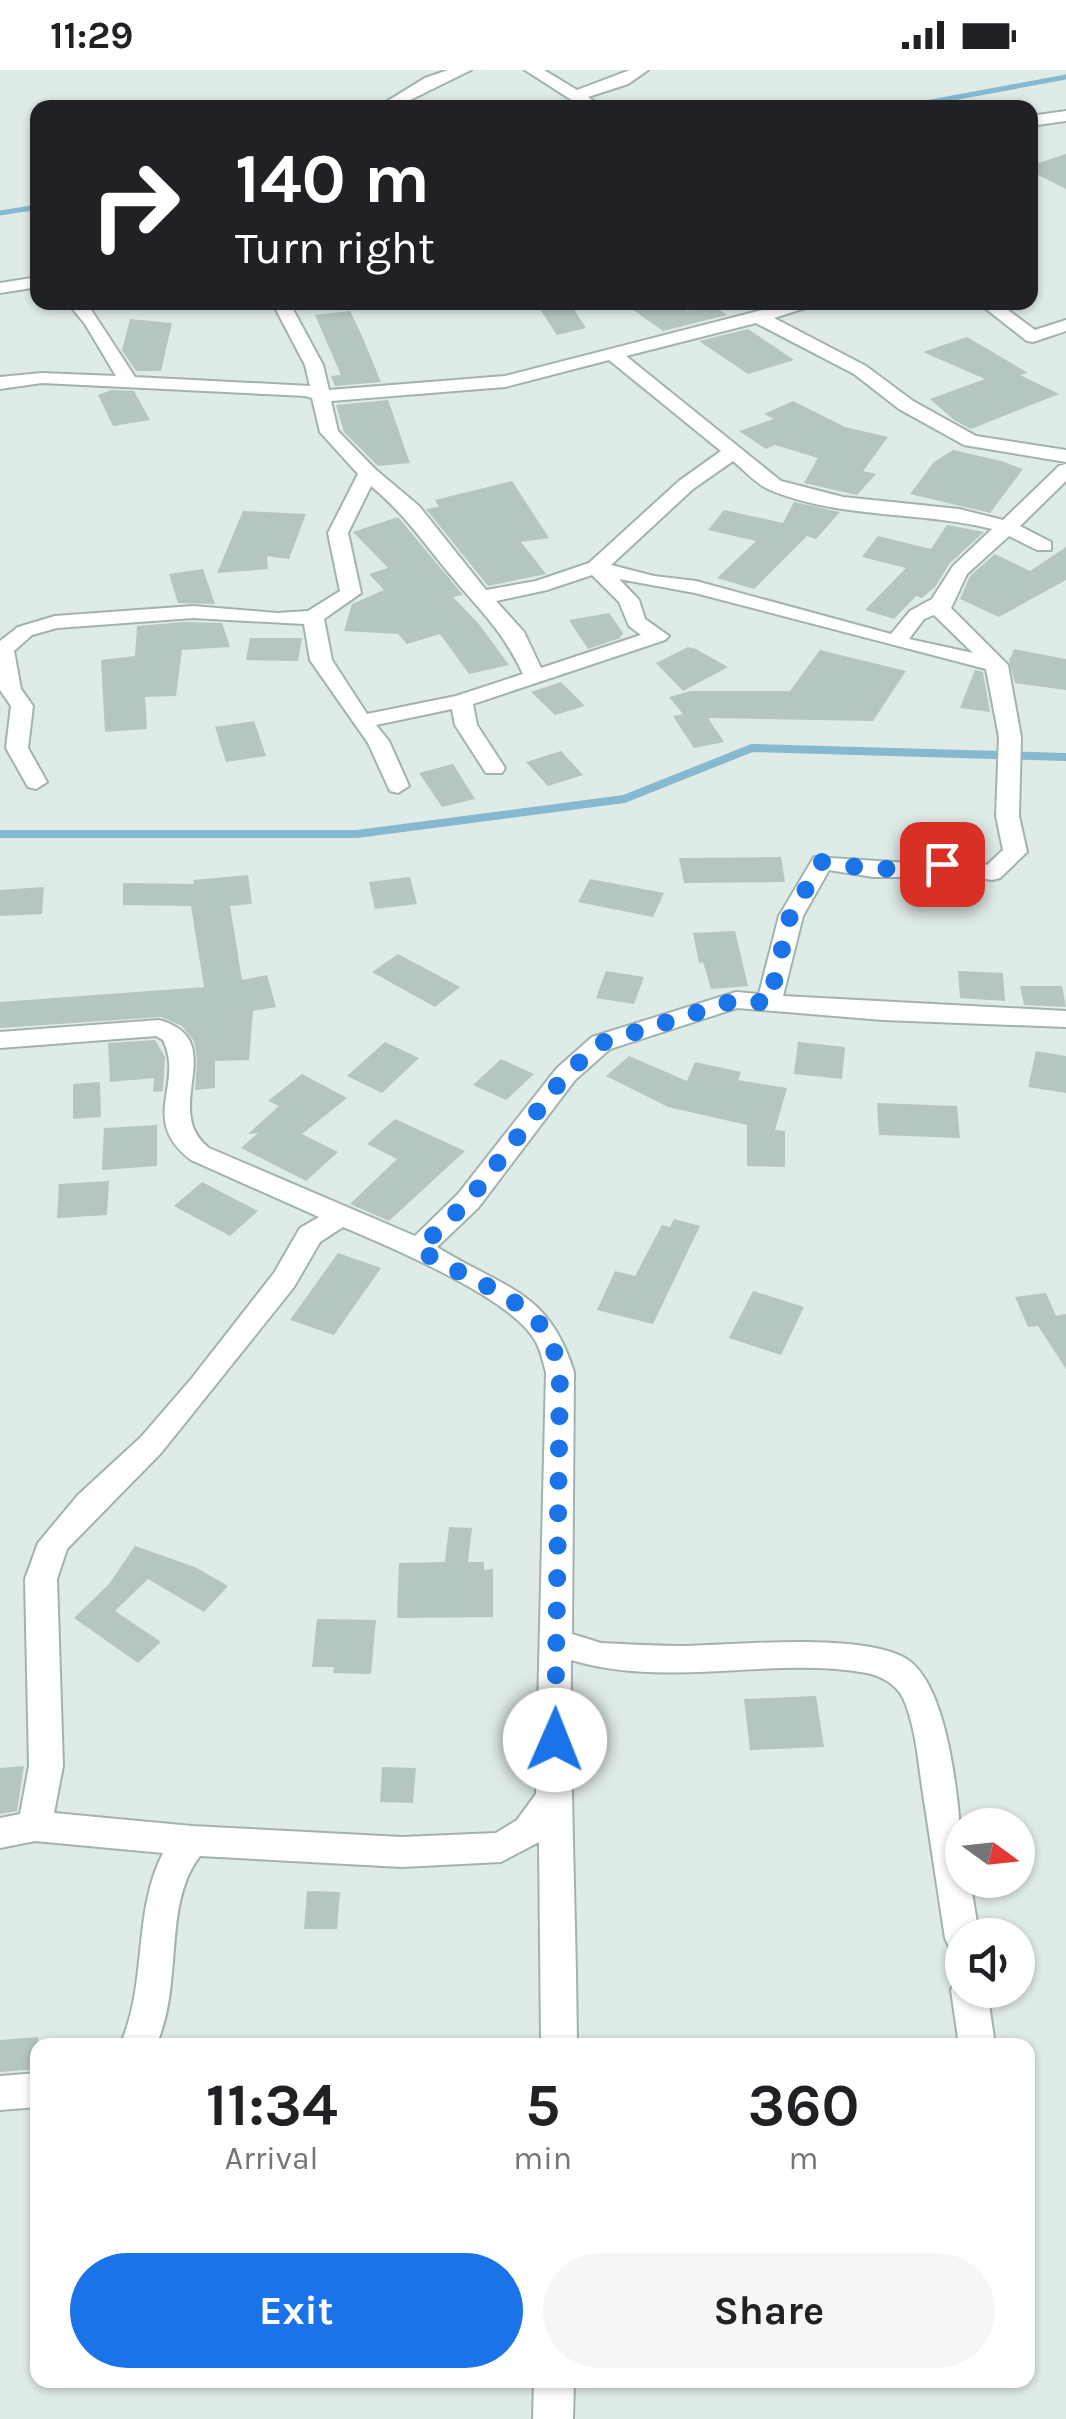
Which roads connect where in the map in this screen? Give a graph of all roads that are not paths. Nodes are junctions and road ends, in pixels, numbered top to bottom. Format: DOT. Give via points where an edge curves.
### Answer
graph roads {
  1 [pos="463,70"];
  2 [pos="533,70"];
  3 [pos="640,70"];
  4 [pos="396,100"];
  5 [pos="577,100"];
  6 [pos="590,100"];
  7 [pos="1066,116"];
  8 [pos="1038,120"];
  9 [pos="30,283"];
  10 [pos="0,288"];
  11 [pos="84,310"];
  12 [pos="284,310"];
  13 [pos="787,310"];
  14 [pos="996,310"];
  15 [pos="758,318"];
  16 [pos="1066,325"];
  17 [pos="614,354"];
  18 [pos="129,381"];
  19 [pos="0,384"];
  20 [pos="324,396"];
  21 [pos="732,450"];
  22 [pos="1066,456"];
  23 [pos="1066,470"];
  24 [pos="368,473"];
  25 [pos="1006,528"];
  26 [pos="1044,546"];
  27 [pos="596,567"];
  28 [pos="482,597"];
  29 [pos="942,603"];
  30 [pos="313,617"];
  31 [pos="896,642"];
  32 [pos="998,665"];
  33 [pos="534,676"];
  34 [pos="461,701"];
  35 [pos="361,722"];
  36 [pos="494,768"];
  37 [pos="36,782"];
  38 [pos="398,786"];
  39 [pos="769,1003"];
  40 [pos="1066,1019"];
  41 [pos="0,1040"];
  42 [pos="339,1216"];
  43 [pos="419,1249"];
  44 [pos="554,1642"];
  45 [pos="553,1798"];
  46 [pos="35,1826"];
  47 [pos="0,1833"];
  48 [pos="192,1841"];
  49 [pos="959,1918"];
  50 [pos="971,2008"];
  51 [pos="142,2038"];
  52 [pos="559,2038"];
  53 [pos="975,2038"];
  54 [pos="30,2091"];
  55 [pos="0,2093"];
  56 [pos="554,2388"];
  57 [pos="554,2419"];
  1 -- 4 [label="street"];
  2 -- 5 [label="street"];
  3 -- 6 [label="street"];
  7 -- 8 [label="street"];
  9 -- 10 [label="street"];
  11 -- 18 [label="street"];
  12 -- 20 [label="street"];
  13 -- 15 [label="street"];
  14 -- 16 [label="street" via="1033,337"];
  15 -- 17 [label="street"];
  15 -- 22 [label="street" via="860,370 971,441"];
  17 -- 20 [label="street" via="505,381"];
  17 -- 21 [label="street"];
  18 -- 19 [label="street" via="42,378"];
  18 -- 20 [label="street"];
  20 -- 24 [label="street" via="329,432"];
  21 -- 25 [label="street" via="774,484 842,503 959,515"];
  21 -- 27 [label="street"];
  23 -- 25 [label="street"];
  24 -- 28 [label="street" via="412,510"];
  24 -- 30 [label="street" via="338,532 351,593"];
  25 -- 26 [label="street"];
  25 -- 29 [label="street" via="968,559"];
  27 -- 28 [label="street"];
  27 -- 31 [label="street" via="696,586"];
  27 -- 33 [label="street" via="629,600 636,622 658,636"];
  28 -- 33 [label="street" via="513,632"];
  29 -- 31 [label="street" via="917,615"];
  29 -- 32 [label="street" via="940,609"];
  30 -- 35 [label="street" via="321,660"];
  30 -- 37 [label="street" via="177,613 25,630 3,649 10,689 22,706 18,748"];
  31 -- 32 [label="street"];
  32 -- 39 [label="street" via="1011,771 1006,824 1015,852 992,873 942,864 874,870 822,862 790,916"];
  33 -- 34 [label="street"];
  34 -- 35 [label="street"];
  34 -- 36 [label="street" via="466,725"];
  35 -- 38 [label="street" via="378,741"];
  39 -- 40 [label="street"];
  39 -- 43 [label="street" via="736,1000 601,1043 566,1074 468,1201"];
  41 -- 42 [label="street" via="174,1031 180,1038 181,1138 200,1154"];
  42 -- 43 [label="street"];
  42 -- 46 [label="street" via="310,1234 284,1280 202,1386 54,1543 41,1579 46,1766"];
  43 -- 44 [label="street" via="527,1310 549,1337 560,1372"];
  44 -- 45 [label="street"];
  44 -- 49 [label="street" via="601,1656 816,1656 898,1669 918,1690"];
  45 -- 48 [label="street" via="529,1830 500,1847 402,1852"];
  45 -- 52 [label="street"];
  46 -- 47 [label="street"];
  46 -- 48 [label="street"];
  48 -- 51 [label="street" via="174,1866 162,1908 158,1974"];
  50 -- 53 [label="street"];
  54 -- 55 [label="street"];
  56 -- 57 [label="street"];
}
